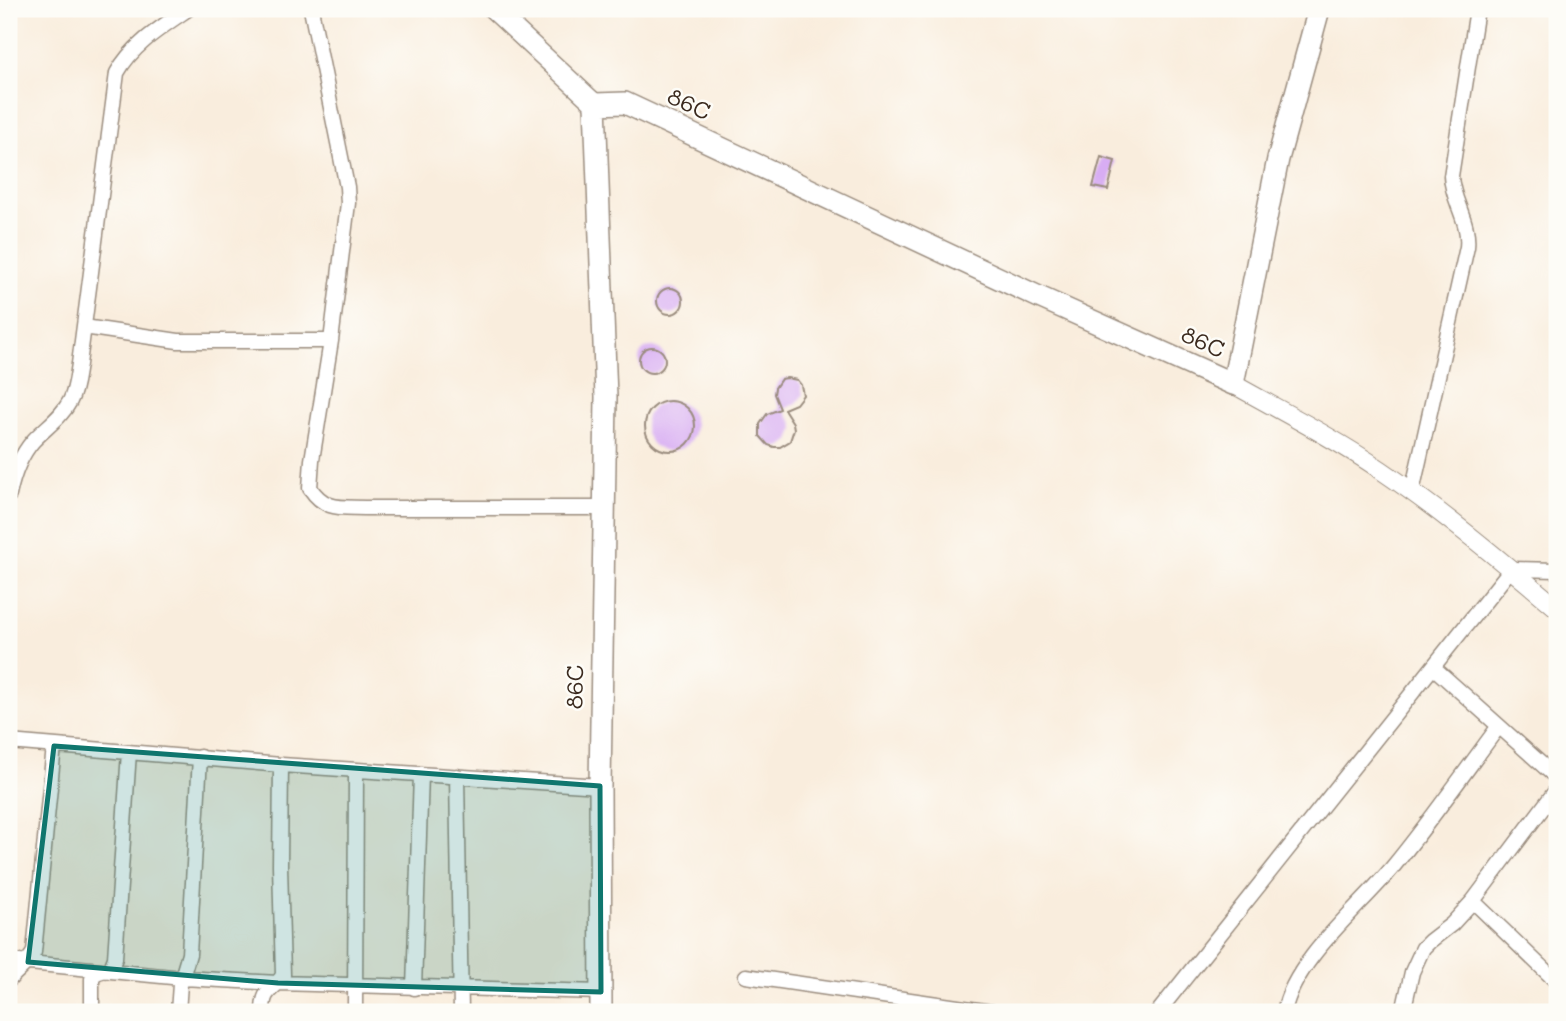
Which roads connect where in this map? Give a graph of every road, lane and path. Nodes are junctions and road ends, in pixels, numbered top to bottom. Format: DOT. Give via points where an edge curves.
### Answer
graph roads {
  1 [pos="188,9"];
  2 [pos="311,9"];
  3 [pos="493,9"];
  4 [pos="1319,9"];
  5 [pos="1477,9"];
  6 [pos="595,104"];
  7 [pos="84,327"];
  8 [pos="331,341"];
  9 [pos="1233,384"];
  10 [pos="1412,492"];
  11 [pos="9,495"];
  12 [pos="604,508"];
  13 [pos="1511,569"];
  14 [pos="1557,570"];
  15 [pos="1557,608"];
  16 [pos="1433,667"];
  17 [pos="1499,726"];
  18 [pos="9,742"];
  19 [pos="54,746"];
  20 [pos="129,752"];
  21 [pos="200,757"];
  22 [pos="281,765"];
  23 [pos="356,770"];
  24 [pos="421,774"];
  25 [pos="457,776"];
  26 [pos="1557,778"];
  27 [pos="600,786"];
  28 [pos="1557,789"];
  29 [pos="1473,901"];
  30 [pos="9,961"];
  31 [pos="28,962"];
  32 [pos="107,970"];
  33 [pos="747,976"];
  34 [pos="183,978"];
  35 [pos="9,980"];
  36 [pos="1557,982"];
  37 [pos="278,984"];
  38 [pos="355,984"];
  39 [pos="414,988"];
  40 [pos="461,989"];
  41 [pos="601,1002"];
  42 [pos="92,1012"];
  43 [pos="178,1012"];
  44 [pos="263,1012"];
  45 [pos="355,1012"];
  46 [pos="461,1012"];
  47 [pos="992,1012"];
  48 [pos="1158,1012"];
  49 [pos="1284,1012"];
  50 [pos="1403,1012"];
  1 -- 7 [label="street" via="134,50 117,73"];
  2 -- 8 [label="street" via="348,203"];
  3 -- 6 [label="main road"];
  4 -- 9 [label="main road, 86C" via="1278,159"];
  5 -- 10 [label="street" via="1451,176 1468,236"];
  6 -- 9 [label="main road, 86C" via="625,103"];
  6 -- 12 [label="main road, 86C" via="606,397"];
  7 -- 8 [label="street" via="178,341"];
  7 -- 11 [label="street" via="74,393 27,450 13,475"];
  8 -- 12 [label="street" via="310,479 310,488 328,505"];
  9 -- 10 [label="street" via="1337,442"];
  10 -- 13 [label="street"];
  12 -- 27 [label="main road, 86C"];
  13 -- 14 [label="street"];
  13 -- 15 [label="street"];
  13 -- 16 [label="street"];
  16 -- 17 [label="street"];
  16 -- 48 [label="street"];
  17 -- 26 [label="street"];
  17 -- 49 [label="street" via="1392,868 1301,971"];
  18 -- 19 [label="street"];
  19 -- 20 [label="street"];
  19 -- 31 [label="street" via="34,952"];
  20 -- 21 [label="street"];
  20 -- 32 [label="street" via="115,958"];
  21 -- 22 [label="street"];
  21 -- 34 [label="street" via="189,954"];
  22 -- 23 [label="street"];
  22 -- 37 [label="street" via="284,965"];
  23 -- 24 [label="street"];
  23 -- 38 [label="street"];
  24 -- 25 [label="street"];
  24 -- 39 [label="street"];
  25 -- 27 [label="street"];
  25 -- 40 [label="street"];
  27 -- 41 [label="main road, 86C"];
  28 -- 29 [label="street"];
  29 -- 36 [label="street"];
  29 -- 50 [label="street" via="1423,948"];
  30 -- 31 [label="street"];
  31 -- 32 [label="street"];
  31 -- 35 [label="street"];
  32 -- 34 [label="street"];
  32 -- 42 [label="street" via="92,979"];
  33 -- 47 [label="street"];
  34 -- 37 [label="street"];
  34 -- 43 [label="street"];
  37 -- 38 [label="street"];
  37 -- 44 [label="street" via="268,990"];
  38 -- 39 [label="street"];
  38 -- 45 [label="street"];
  39 -- 40 [label="street"];
  40 -- 41 [label="street"];
  40 -- 46 [label="street"];
}
